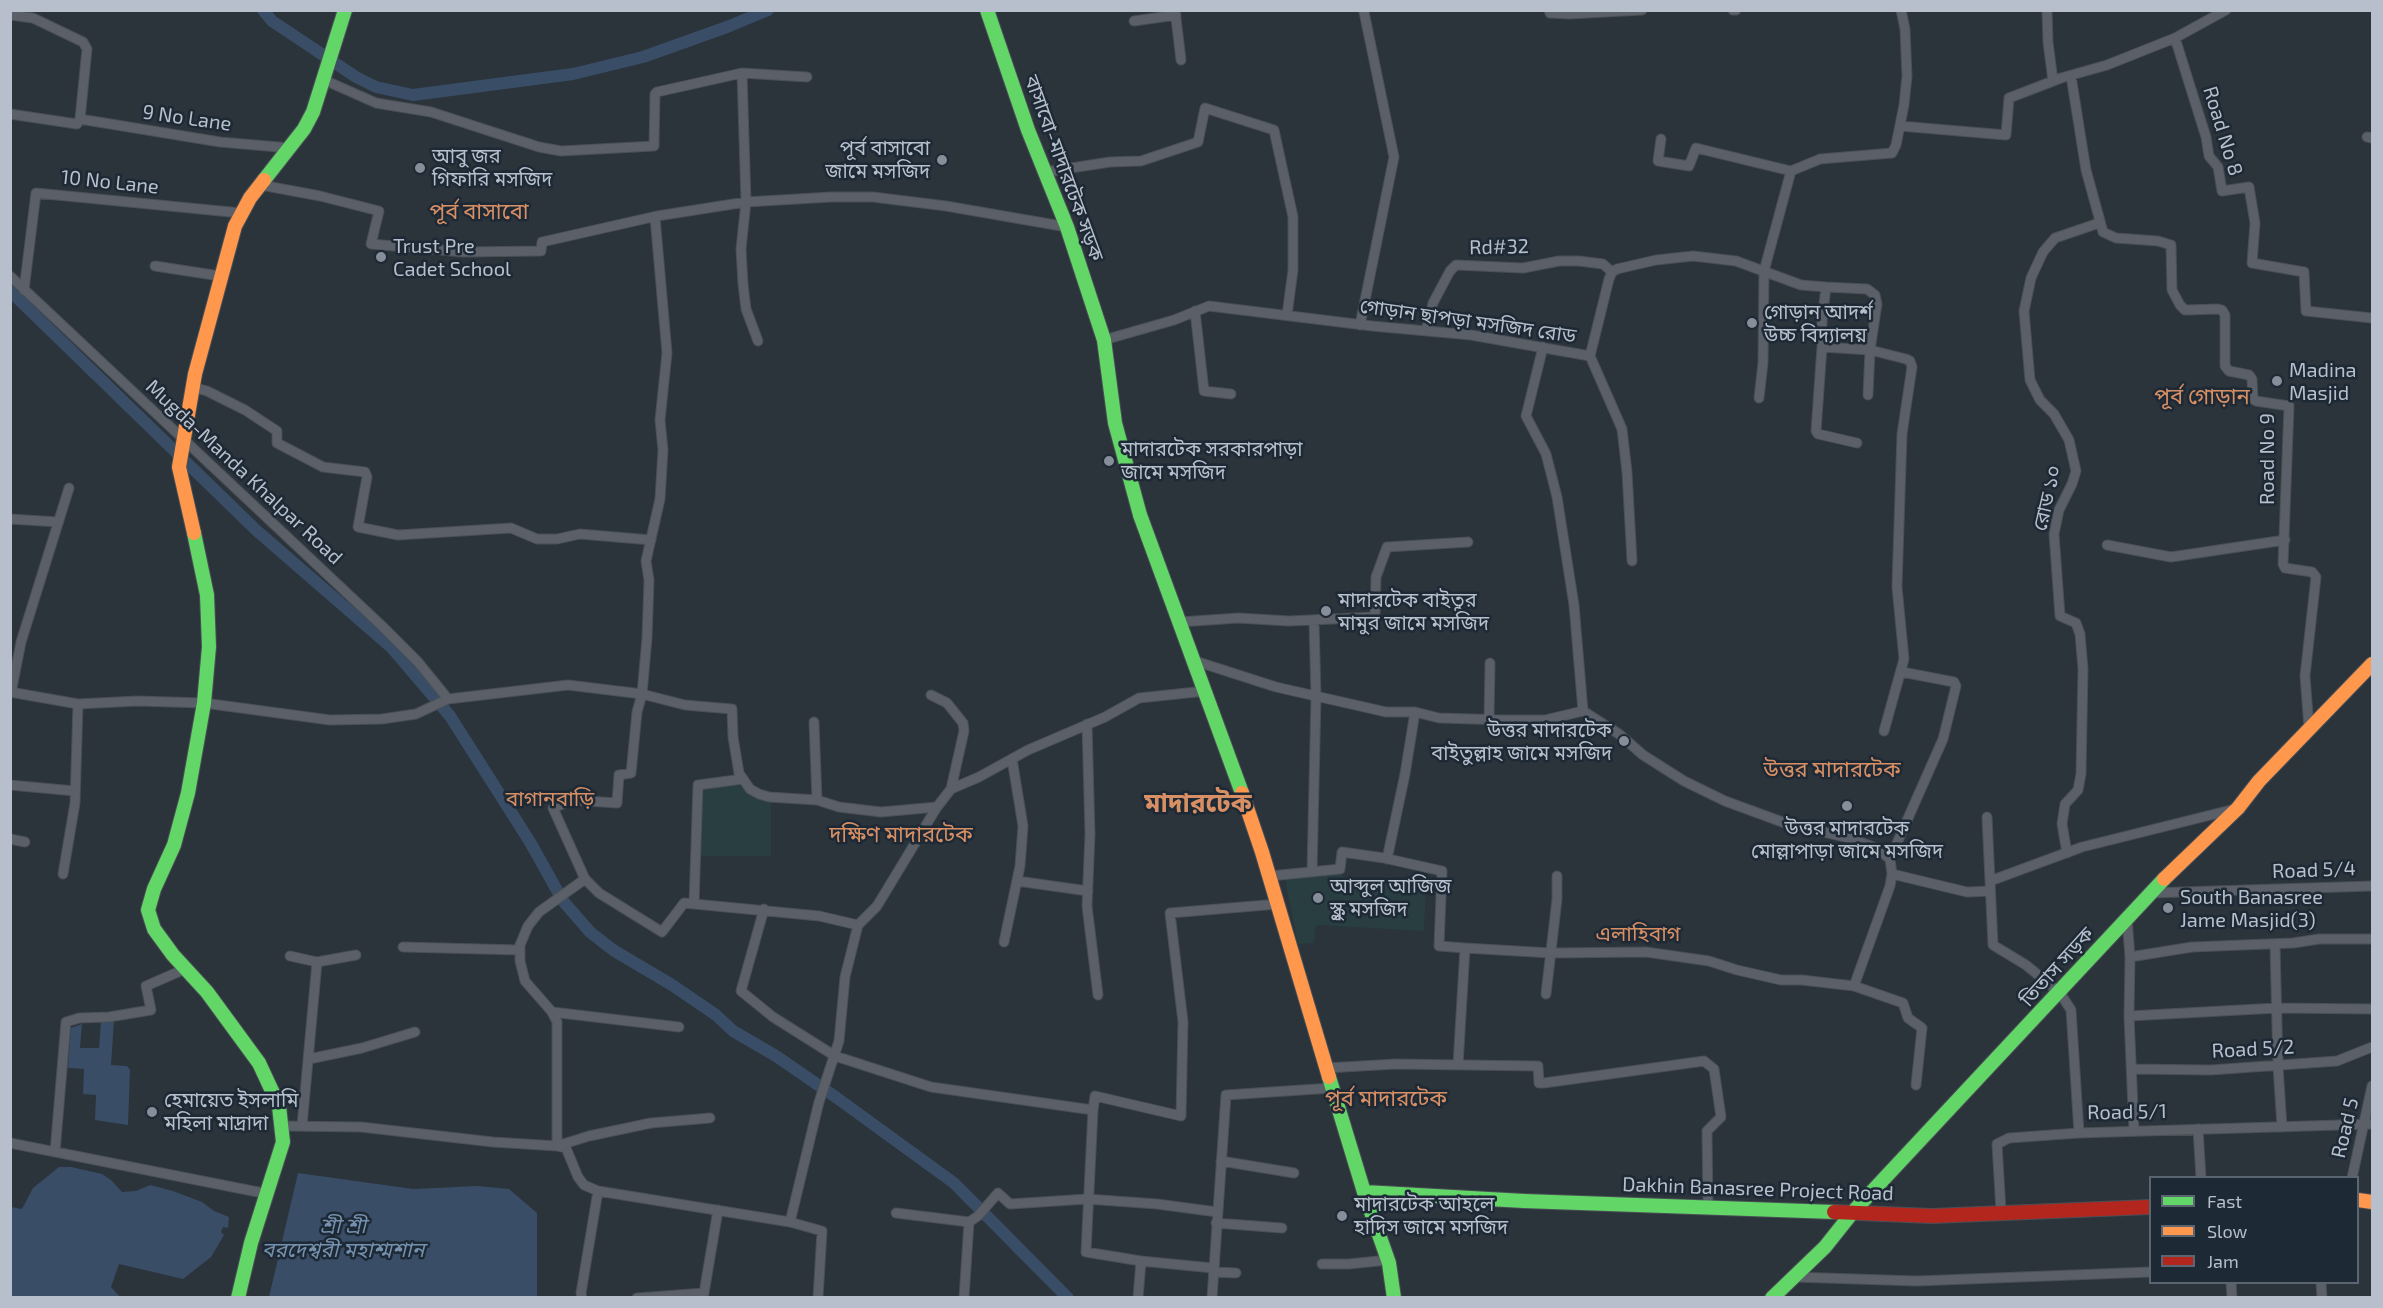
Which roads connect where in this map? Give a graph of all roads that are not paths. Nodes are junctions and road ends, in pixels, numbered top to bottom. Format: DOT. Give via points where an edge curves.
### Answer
graph roads {
  1 [pos="345,10"];
  2 [pos="987,10"];
  3 [pos="1549,10"];
  4 [pos="1642,10"];
  5 [pos="1901,10"];
  6 [pos="2047,10"];
  7 [pos="2226,10"];
  8 [pos="1364,12"];
  9 [pos="1176,13"];
  10 [pos="10,15"];
  11 [pos="1134,21"];
  12 [pos="2175,38"];
  13 [pos="1181,60"];
  14 [pos="324,72"];
  15 [pos="742,74"];
  16 [pos="2071,76"];
  17 [pos="807,77"];
  18 [pos="2053,81"];
  19 [pos="10,114"];
  20 [pos="80,119"];
  21 [pos="1900,126"];
  22 [pos="1661,139"];
  23 [pos="290,148"];
  24 [pos="1791,171"];
  25 [pos="1045,172"];
  26 [pos="261,185"];
  27 [pos="746,202"];
  28 [pos="241,213"];
  29 [pos="655,217"];
  30 [pos="2099,223"];
  31 [pos="1067,227"];
  32 [pos="155,266"];
  33 [pos="1764,271"];
  34 [pos="1612,272"];
  35 [pos="10,276"];
  36 [pos="220,276"];
  37 [pos="1826,287"];
  38 [pos="24,290"];
  39 [pos="1195,311"];
  40 [pos="1287,315"];
  41 [pos="2373,318"];
  42 [pos="1360,325"];
  43 [pos="1426,331"];
  44 [pos="1104,340"];
  45 [pos="758,341"];
  46 [pos="1543,347"];
  47 [pos="1822,347"];
  48 [pos="1870,350"];
  49 [pos="1590,356"];
  50 [pos="192,387"];
  51 [pos="1230,394"];
  52 [pos="1868,395"];
  53 [pos="1759,398"];
  54 [pos="1857,443"];
  55 [pos="182,444"];
  56 [pos="69,488"];
  57 [pos="10,519"];
  58 [pos="58,522"];
  59 [pos="651,540"];
  60 [pos="2285,540"];
  61 [pos="1468,542"];
  62 [pos="2107,545"];
  63 [pos="1632,561"];
  64 [pos="1314,620"];
  65 [pos="1180,622"];
  66 [pos="1195,661"];
  67 [pos="1490,663"];
  68 [pos="2373,663"];
  69 [pos="1902,672"];
  70 [pos="1206,691"];
  71 [pos="11,692"];
  72 [pos="642,694"];
  73 [pos="931,695"];
  74 [pos="1316,697"];
  75 [pos="445,700"];
  76 [pos="204,703"];
  77 [pos="78,704"];
  78 [pos="1583,711"];
  79 [pos="1415,712"];
  80 [pos="1489,720"];
  81 [pos="814,722"];
  82 [pos="1087,724"];
  83 [pos="2308,728"];
  84 [pos="1884,731"];
  85 [pos="1012,759"];
  86 [pos="743,779"];
  87 [pos="10,785"];
  88 [pos="951,789"];
  89 [pos="75,791"];
  90 [pos="817,800"];
  91 [pos="937,807"];
  92 [pos="2238,808"];
  93 [pos="1987,817"];
  94 [pos="10,839"];
  95 [pos="25,842"];
  96 [pos="2067,853"];
  97 [pos="1387,859"];
  98 [pos="1890,859"];
  99 [pos="1312,872"];
  100 [pos="63,874"];
  101 [pos="1892,874"];
  102 [pos="1270,876"];
  103 [pos="1557,876"];
  104 [pos="585,879"];
  105 [pos="1990,881"];
  106 [pos="1017,882"];
  107 [pos="2373,886"];
  108 [pos="1088,891"];
  109 [pos="1990,891"];
  110 [pos="2150,893"];
  111 [pos="694,904"];
  112 [pos="1278,904"];
  113 [pos="764,909"];
  114 [pos="2127,919"];
  115 [pos="858,925"];
  116 [pos="2373,939"];
  117 [pos="1004,942"];
  118 [pos="2275,945"];
  119 [pos="404,947"];
  120 [pos="1465,948"];
  121 [pos="520,950"];
  122 [pos="1551,953"];
  123 [pos="356,955"];
  124 [pos="290,956"];
  125 [pos="2130,957"];
  126 [pos="317,962"];
  127 [pos="185,969"];
  128 [pos="1854,986"];
  129 [pos="2060,993"];
  130 [pos="1546,994"];
  131 [pos="1098,995"];
  132 [pos="2277,1008"];
  133 [pos="2373,1009"];
  134 [pos="552,1012"];
  135 [pos="2129,1016"];
  136 [pos="679,1027"];
  137 [pos="415,1032"];
  138 [pos="2373,1047"];
  139 [pos="835,1056"];
  140 [pos="309,1059"];
  141 [pos="1458,1065"];
  142 [pos="2278,1066"];
  143 [pos="1326,1068"];
  144 [pos="2132,1070"];
  145 [pos="1916,1085"];
  146 [pos="2373,1086"];
  147 [pos="1332,1088"];
  148 [pos="1093,1110"];
  149 [pos="710,1118"];
  150 [pos="2368,1124"];
  151 [pos="282,1126"];
  152 [pos="302,1126"];
  153 [pos="2282,1127"];
  154 [pos="2198,1129"];
  155 [pos="2134,1131"];
  156 [pos="2079,1133"];
  157 [pos="10,1143"];
  158 [pos="557,1146"];
  159 [pos="55,1152"];
  160 [pos="1221,1161"];
  161 [pos="1294,1173"];
  162 [pos="2201,1176"];
  163 [pos="2353,1176"];
  164 [pos="598,1191"];
  165 [pos="1364,1192"];
  166 [pos="268,1194"];
  167 [pos="1087,1199"];
  168 [pos="1708,1207"];
  169 [pos="2149,1207"];
  170 [pos="718,1210"];
  171 [pos="2001,1211"];
  172 [pos="1217,1212"];
  173 [pos="896,1213"];
  174 [pos="1852,1213"];
  175 [pos="790,1222"];
  176 [pos="969,1222"];
  177 [pos="1216,1223"];
  178 [pos="1282,1228"];
  179 [pos="1388,1260"];
  180 [pos="1141,1262"];
  181 [pos="1322,1264"];
  182 [pos="1213,1270"];
  183 [pos="2149,1272"];
  184 [pos="1236,1273"];
  185 [pos="1793,1278"];
  186 [pos="238,1298"];
  187 [pos="582,1298"];
  188 [pos="637,1298"];
  189 [pos="818,1298"];
  190 [pos="964,1298"];
  191 [pos="1138,1298"];
  192 [pos="1212,1298"];
  193 [pos="1394,1298"];
  194 [pos="1772,1298"];
  1 -- 14 [label="street"];
  2 -- 25 [label="street, বাসাবো-মাদারটেক সড়ক"];
  3 -- 4 [label="street" via="1569,14"];
  5 -- 21 [label="street" via="1907,76"];
  6 -- 18 [label="street"];
  7 -- 12 [label="street"];
  8 -- 42 [label="street" via="1394,157"];
  9 -- 11 [label="street"];
  9 -- 13 [label="street"];
  10 -- 20 [label="street" via="33,18 83,42 87,49"];
  12 -- 16 [label="street"];
  12 -- 41 [label="street, Road No 8" via="2209,156 2218,167 2222,191 2249,187 2255,223 2252,263 2304,272 2306,311"];
  14 -- 15 [label="street" via="376,103 431,112 561,151 654,146 656,93"];
  14 -- 23 [label="street" via="313,112"];
  15 -- 17 [label="street"];
  15 -- 27 [label="street"];
  16 -- 18 [label="street"];
  16 -- 30 [label="street"];
  18 -- 21 [label="street" via="2009,98 2006,135"];
  19 -- 20 [label="street, 9 No Lane" via="77,124"];
  20 -- 23 [label="street, 9 No Lane" via="220,142"];
  21 -- 24 [label="street" via="1892,153 1820,159"];
  22 -- 24 [label="street" via="1658,161 1689,166 1696,148"];
  23 -- 26 [label="street"];
  24 -- 33 [label="street"];
  25 -- 31 [label="street, বাসাবো-মাদারটেক সড়ক"];
  25 -- 40 [label="street" via="1141,161 1198,142 1205,108 1274,130 1293,217 1293,270"];
  26 -- 28 [label="street"];
  26 -- 29 [label="street" via="379,211 371,244 463,252 541,251 542,243"];
  27 -- 29 [label="street"];
  27 -- 31 [label="street" via="873,197"];
  27 -- 45 [label="street" via="741,249 743,284 746,309"];
  28 -- 36 [label="street"];
  28 -- 38 [label="street, 10 No Lane" via="36,193"];
  29 -- 59 [label="street" via="667,353 660,420 660,499"];
  30 -- 60 [label="street, Road No 9" via="2108,235 2171,245 2172,290 2180,305 2185,310 2222,310 2225,366 2249,375 2256,401 2289,406"];
  30 -- 96 [label="street, রোড ১০" via="2055,238 2043,252 2031,279 2024,311 2030,380 2069,440 2076,471 2059,510 2054,534 2060,616 2076,623 2083,669 2081,774 2078,790 2065,804 2062,824"];
  31 -- 44 [label="street, বাসাবো-মাদারটেক সড়ক"];
  32 -- 36 [label="street"];
  33 -- 34 [label="street" via="1736,261 1693,256 1656,260"];
  33 -- 37 [label="street" via="1801,285"];
  33 -- 53 [label="street"];
  34 -- 43 [label="street, Rd#32" via="1603,264 1569,261 1523,268 1456,266 1433,303"];
  34 -- 49 [label="street, গোড়ান ছাপড়া মসজিদ রোড"];
  35 -- 38 [label="street, Mugda-Manda Khalpar Road"];
  36 -- 50 [label="street"];
  37 -- 47 [label="street"];
  37 -- 48 [label="street" via="1867,290 1875,295"];
  38 -- 55 [label="street, Mugda-Manda Khalpar Road"];
  39 -- 40 [label="street, গোড়ান ছাপড়া মসজিদ রোড" via="1209,306"];
  39 -- 44 [label="street, গোড়ান ছাপড়া মসজিদ রোড"];
  39 -- 51 [label="street" via="1204,391"];
  40 -- 42 [label="street, গোড়ান ছাপড়া মসজিদ রোড"];
  42 -- 43 [label="street, গোড়ান ছাপড়া মসজিদ রোড"];
  43 -- 46 [label="street, গোড়ান ছাপড়া মসজিদ রোড"];
  44 -- 65 [label="street, বাসাবো-মাদারটেক সড়ক" via="1115,423 1134,494"];
  46 -- 49 [label="street, গোড়ান ছাপড়া মসজিদ রোড"];
  46 -- 78 [label="street" via="1526,416 1546,454 1557,497 1574,605"];
  47 -- 48 [label="street"];
  47 -- 54 [label="street" via="1816,431"];
  48 -- 52 [label="street"];
  48 -- 69 [label="street" via="1906,359 1912,367 1902,434 1898,555 1897,587 1904,637"];
  49 -- 63 [label="street" via="1622,429"];
  50 -- 55 [label="street"];
  50 -- 59 [label="street" via="245,410 277,431 277,443 323,468 365,472 357,527 398,535 511,528 537,538 580,534"];
  55 -- 75 [label="street, Mugda-Manda Khalpar Road" via="382,626 418,662"];
  55 -- 76 [label="street" via="179,467 207,596 209,647"];
  56 -- 58 [label="street"];
  57 -- 58 [label="street"];
  58 -- 71 [label="street" via="21,642"];
  59 -- 72 [label="street" via="646,561 649,606"];
  60 -- 62 [label="street" via="2171,557"];
  60 -- 83 [label="street, Road No 9" via="2285,568 2313,572 2316,577 2305,676"];
  61 -- 64 [label="street" via="1387,547 1376,577 1375,617"];
  64 -- 65 [label="street" via="1238,618"];
  64 -- 74 [label="street"];
  65 -- 66 [label="street, বাসাবো-মাদারটেক সড়ক"];
  66 -- 70 [label="street, বাসাবো-মাদারটেক সড়ক"];
  66 -- 74 [label="street"];
  67 -- 80 [label="street"];
  68 -- 83 [label="street, তিতাস সড়ক"];
  69 -- 84 [label="street"];
  69 -- 98 [label="street" via="1954,682 1956,686 1943,739"];
  70 -- 82 [label="street" via="1139,698"];
  70 -- 102 [label="street, বাসাবো-মাদারটেক সড়ক"];
  71 -- 77 [label="street"];
  72 -- 75 [label="street" via="567,685"];
  72 -- 86 [label="street" via="685,705 732,709 739,773"];
  72 -- 104 [label="street" via="631,773 620,775 617,803 572,800 553,808"];
  73 -- 88 [label="street" via="947,703 963,723"];
  74 -- 79 [label="street" via="1386,712"];
  74 -- 99 [label="street"];
  75 -- 76 [label="street" via="416,714 330,720"];
  76 -- 77 [label="street"];
  76 -- 127 [label="street" via="174,845 148,910 154,929"];
  77 -- 89 [label="street"];
  78 -- 80 [label="street" via="1545,720"];
  78 -- 98 [label="street" via="1684,781 1725,801 1785,823 1849,838 1876,848"];
  79 -- 80 [label="street" via="1439,718"];
  79 -- 97 [label="street"];
  81 -- 90 [label="street"];
  82 -- 85 [label="street"];
  82 -- 108 [label="street"];
  83 -- 92 [label="street, তিতাস সড়ক"];
  85 -- 88 [label="street"];
  85 -- 106 [label="street" via="1023,826"];
  86 -- 90 [label="street" via="750,789 769,798"];
  86 -- 111 [label="street" via="698,785"];
  87 -- 89 [label="street"];
  88 -- 91 [label="street"];
  89 -- 100 [label="street"];
  90 -- 91 [label="street" via="838,807 881,812"];
  91 -- 115 [label="street" via="877,906"];
  92 -- 96 [label="street"];
  92 -- 110 [label="street, তিতাস সড়ক"];
  93 -- 105 [label="street"];
  94 -- 95 [label="street"];
  96 -- 105 [label="street"];
  97 -- 99 [label="street" via="1342,852 1340,869"];
  97 -- 120 [label="street" via="1442,872 1440,946"];
  98 -- 101 [label="street"];
  99 -- 102 [label="street"];
  101 -- 109 [label="street" via="1967,892"];
  101 -- 128 [label="street"];
  102 -- 112 [label="street, বাসাবো-মাদারটেক সড়ক"];
  103 -- 122 [label="street"];
  104 -- 111 [label="street" via="662,932 684,903"];
  104 -- 121 [label="street" via="539,912 528,927"];
  105 -- 109 [label="street"];
  106 -- 108 [label="street"];
  106 -- 117 [label="street"];
  107 -- 110 [label="street, Road 5/4"];
  108 -- 131 [label="street"];
  109 -- 129 [label="street, Road 5/1" via="1993,945 2026,964"];
  110 -- 114 [label="street, তিতাস সড়ক"];
  111 -- 113 [label="street"];
  112 -- 143 [label="street, বাসাবো-মাদারটেক সড়ক"];
  112 -- 148 [label="street" via="1170,913 1183,1022 1181,1116 1095,1096"];
  113 -- 115 [label="street"];
  113 -- 139 [label="street" via="741,991 773,1017"];
  114 -- 125 [label="street"];
  114 -- 129 [label="street, তিতাস সড়ক"];
  115 -- 139 [label="street" via="845,976"];
  116 -- 118 [label="street" via="2319,939"];
  118 -- 125 [label="street" via="2192,947"];
  118 -- 132 [label="street"];
  119 -- 121 [label="street"];
  120 -- 122 [label="street"];
  120 -- 141 [label="street"];
  121 -- 134 [label="street" via="525,981"];
  122 -- 128 [label="street" via="1658,953 1709,961 1781,980"];
  122 -- 130 [label="street"];
  123 -- 126 [label="street"];
  124 -- 126 [label="street"];
  125 -- 135 [label="street"];
  126 -- 140 [label="street"];
  127 -- 151 [label="street" via="207,992 259,1063 279,1107"];
  127 -- 159 [label="street" via="146,986 151,1010 66,1022"];
  128 -- 145 [label="street" via="1903,1003 1908,1018 1922,1028"];
  129 -- 156 [label="street, Road 5/1" via="2071,1010"];
  129 -- 174 [label="street, তিতাস সড়ক"];
  132 -- 133 [label="street"];
  132 -- 135 [label="street"];
  132 -- 142 [label="street"];
  134 -- 136 [label="street"];
  134 -- 158 [label="street" via="558,1043"];
  135 -- 144 [label="street"];
  137 -- 140 [label="street"];
  138 -- 142 [label="street, Road 5/2" via="2337,1061"];
  139 -- 148 [label="street" via="931,1087"];
  139 -- 175 [label="street" via="819,1102"];
  140 -- 152 [label="street"];
  141 -- 143 [label="street"];
  141 -- 168 [label="street" via="1538,1066 1539,1083 1544,1083 1704,1061 1711,1064 1721,1118 1707,1131"];
  142 -- 144 [label="street, Road 5/2"];
  142 -- 153 [label="street"];
  143 -- 147 [label="street, বাসাবো-মাদারটেক সড়ক"];
  144 -- 155 [label="street"];
  146 -- 150 [label="street, Road 5"];
  147 -- 160 [label="street" via="1226,1095"];
  147 -- 165 [label="street, বাসাবো-মাদারটেক সড়ক"];
  148 -- 167 [label="street"];
  149 -- 158 [label="street" via="651,1123"];
  150 -- 153 [label="street, Road 5/1"];
  150 -- 163 [label="street, Road 5"];
  151 -- 152 [label="street"];
  151 -- 166 [label="street" via="283,1142"];
  152 -- 158 [label="street" via="361,1127"];
  153 -- 154 [label="street, Road 5/1"];
  154 -- 155 [label="street, Road 5/1"];
  154 -- 162 [label="street"];
  155 -- 156 [label="street, Road 5/1"];
  156 -- 171 [label="street" via="2008,1138 1997,1144"];
  157 -- 159 [label="street"];
  158 -- 164 [label="street" via="566,1148 584,1185"];
  159 -- 166 [label="street"];
  160 -- 161 [label="street"];
  160 -- 172 [label="street"];
  164 -- 170 [label="street"];
  164 -- 187 [label="street"];
  165 -- 168 [label="street, Dakhin Banasree Project Road"];
  165 -- 179 [label="street, বাসাবো-মাদারটেক সড়ক"];
  166 -- 186 [label="street"];
  167 -- 172 [label="street"];
  167 -- 176 [label="street" via="1010,1204 998,1193"];
  167 -- 180 [label="street" via="1086,1252"];
  168 -- 174 [label="street, Dakhin Banasree Project Road"];
  169 -- 171 [label="street, Dakhin Banasree Project Road"];
  170 -- 175 [label="street"];
  170 -- 188 [label="street" via="705,1293"];
  171 -- 174 [label="street, Dakhin Banasree Project Road" via="1932,1216"];
  172 -- 177 [label="street"];
  173 -- 176 [label="street"];
  174 -- 185 [label="street, তিতাস সড়ক"];
  175 -- 189 [label="street" via="822,1231"];
  176 -- 190 [label="street"];
  177 -- 178 [label="street"];
  177 -- 182 [label="street"];
  179 -- 181 [label="street"];
  179 -- 193 [label="street, বাসাবো-মাদারটেক সড়ক"];
  180 -- 182 [label="street"];
  180 -- 191 [label="street"];
  182 -- 184 [label="street"];
  182 -- 192 [label="street"];
  183 -- 185 [label="street" via="1917,1281"];
  185 -- 194 [label="street, তিতাস সড়ক"];
}
